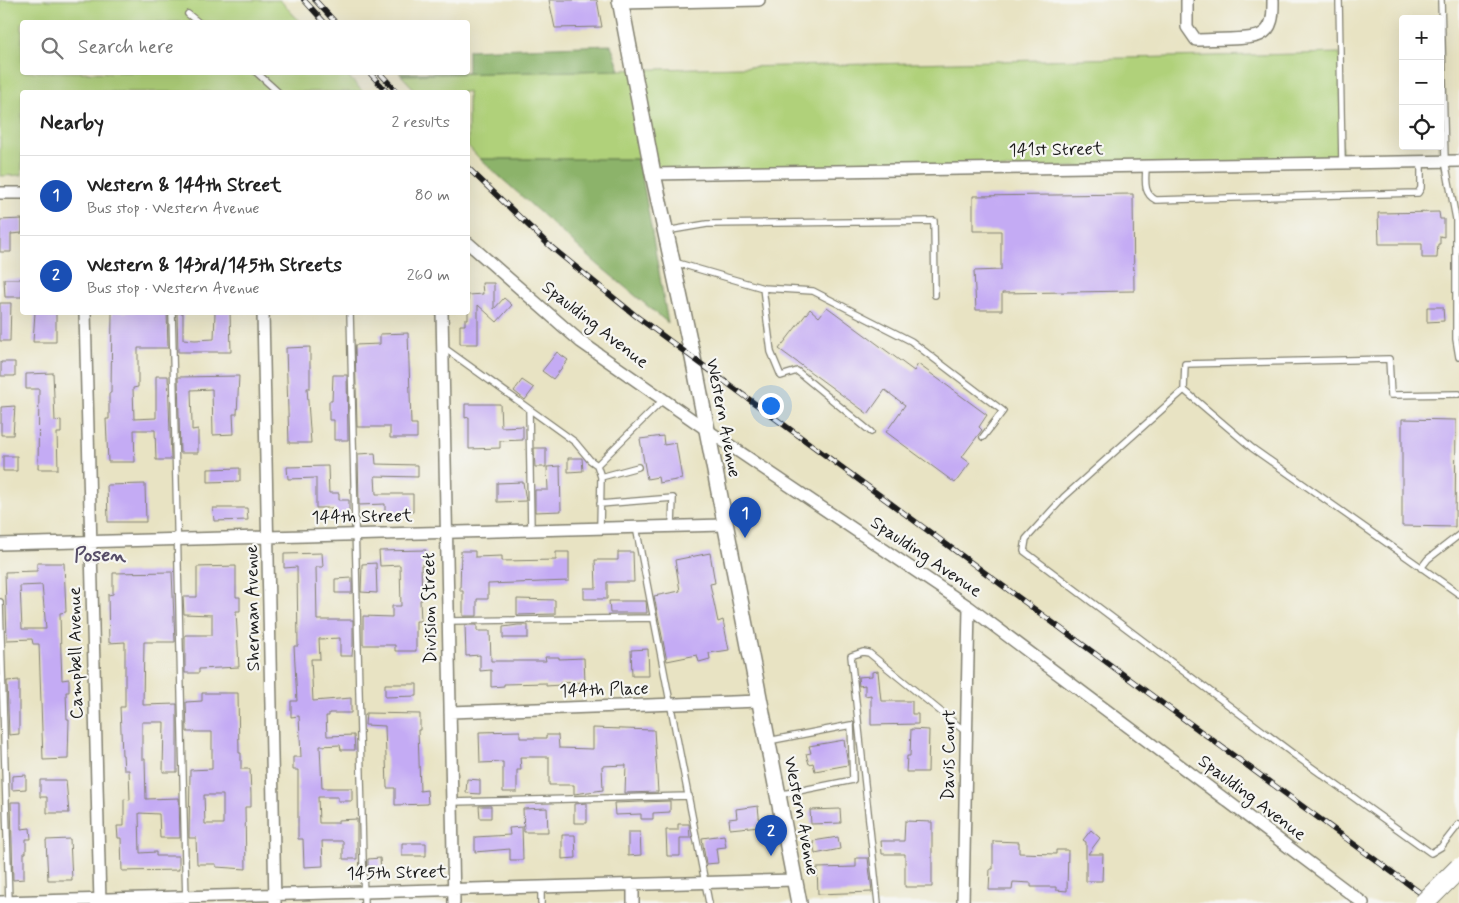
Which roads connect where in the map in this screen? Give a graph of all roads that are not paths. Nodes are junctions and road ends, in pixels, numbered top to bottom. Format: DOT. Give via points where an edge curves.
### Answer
graph roads {
  1 [pos="759,0"];
  2 [pos="1187,0"];
  3 [pos="1273,0"];
  4 [pos="1339,0"];
  5 [pos="1441,0"];
  6 [pos="620,2"];
  7 [pos="188,14"];
  8 [pos="196,20"];
  9 [pos="259,75"];
  10 [pos="276,90"];
  11 [pos="1445,161"];
  12 [pos="1459,161"];
  13 [pos="1421,162"];
  14 [pos="1342,163"];
  15 [pos="1146,166"];
  16 [pos="653,174"];
  17 [pos="0,193"];
  18 [pos="20,193"];
  19 [pos="666,231"];
  20 [pos="470,245"];
  21 [pos="672,262"];
  22 [pos="763,288"];
  23 [pos="935,295"];
  24 [pos="85,315"];
  25 [pos="172,315"];
  26 [pos="263,315"];
  27 [pos="350,315"];
  28 [pos="442,315"];
  29 [pos="443,347"];
  30 [pos="1459,357"];
  31 [pos="1184,390"];
  32 [pos="1459,394"];
  33 [pos="664,399"];
  34 [pos="529,409"];
  35 [pos="707,430"];
  36 [pos="871,432"];
  37 [pos="984,437"];
  38 [pos="597,465"];
  39 [pos="638,467"];
  40 [pos="601,477"];
  41 [pos="600,504"];
  42 [pos="724,524"];
  43 [pos="672,526"];
  44 [pos="636,527"];
  45 [pos="600,528"];
  46 [pos="531,530"];
  47 [pos="446,532"];
  48 [pos="355,534"];
  49 [pos="1459,535"];
  50 [pos="269,536"];
  51 [pos="179,539"];
  52 [pos="91,541"];
  53 [pos="0,544"];
  54 [pos="1421,568"];
  55 [pos="1459,594"];
  56 [pos="0,602"];
  57 [pos="969,607"];
  58 [pos="654,618"];
  59 [pos="448,621"];
  60 [pos="760,702"];
  61 [pos="671,705"];
  62 [pos="450,712"];
  63 [pos="967,733"];
  64 [pos="767,742"];
  65 [pos="778,795"];
  66 [pos="689,796"];
  67 [pos="452,802"];
  68 [pos="1459,824"];
  69 [pos="1459,868"];
  70 [pos="795,880"];
  71 [pos="706,883"];
  72 [pos="633,885"];
  73 [pos="541,887"];
  74 [pos="454,890"];
  75 [pos="275,898"];
  76 [pos="364,898"];
  77 [pos="186,900"];
  78 [pos="100,901"];
  79 [pos="6,902"];
  80 [pos="454,903"];
  81 [pos="541,903"];
  82 [pos="633,903"];
  83 [pos="709,903"];
  84 [pos="799,903"];
  85 [pos="878,903"];
  86 [pos="963,903"];
  87 [pos="1363,903"];
  88 [pos="1424,903"];
  1 -- 6 [label="street"];
  2 -- 3 [label="street" via="1187,28 1196,40 1260,36 1269,27 1273,16"];
  4 -- 14 [label="lane"];
  5 -- 11 [label="lane"];
  6 -- 16 [label="main road, Western Avenue"];
  7 -- 8 [label="lane"];
  9 -- 10 [label="lane"];
  11 -- 12 [label="street, 141st Street"];
  11 -- 13 [label="street, 141st Street"];
  11 -- 30 [label="lane" via="1456,219 1456,339"];
  13 -- 14 [label="street, 141st Street"];
  13 -- 15 [label="lane" via="1421,188 1418,193 1156,200 1146,191"];
  14 -- 15 [label="street, 141st Street"];
  15 -- 16 [label="street, 141st Street"];
  16 -- 19 [label="main road, Western Avenue"];
  17 -- 18 [label="street"];
  19 -- 21 [label="main road, Western Avenue"];
  19 -- 23 [label="lane" via="707,224 934,221"];
  20 -- 33 [label="street, Spaulding Avenue" via="581,342"];
  21 -- 22 [label="lane"];
  21 -- 35 [label="main road, Western Avenue"];
  22 -- 36 [label="lane" via="771,352 781,376 797,371"];
  22 -- 37 [label="lane" via="813,291 911,341 1003,410"];
  24 -- 52 [label="street, Campbell Avenue"];
  25 -- 51 [label="lane"];
  26 -- 50 [label="street, Sherman Avenue"];
  27 -- 48 [label="lane"];
  28 -- 29 [label="street, Division Street"];
  29 -- 34 [label="lane"];
  29 -- 47 [label="street, Division Street"];
  31 -- 32 [label="lane" via="1185,364 1390,359 1391,395"];
  31 -- 54 [label="lane" via="1252,448"];
  31 -- 68 [label="lane" via="1064,497 1026,539 1024,550 1296,756 1431,853 1441,847"];
  33 -- 35 [label="street, Spaulding Avenue"];
  33 -- 38 [label="lane"];
  34 -- 38 [label="lane" via="575,442"];
  34 -- 46 [label="lane"];
  35 -- 42 [label="main road, Western Avenue"];
  35 -- 57 [label="street, Spaulding Avenue"];
  38 -- 40 [label="lane"];
  39 -- 40 [label="lane"];
  40 -- 41 [label="lane"];
  41 -- 43 [label="lane" via="673,498"];
  41 -- 45 [label="lane"];
  42 -- 43 [label="street, 144th Street"];
  42 -- 60 [label="main road, Western Avenue"];
  43 -- 44 [label="street, 144th Street"];
  44 -- 45 [label="street, 144th Street"];
  44 -- 58 [label="lane"];
  45 -- 46 [label="street, 144th Street"];
  46 -- 47 [label="street, 144th Street"];
  47 -- 48 [label="street, 144th Street"];
  47 -- 59 [label="street, Division Street"];
  48 -- 50 [label="street, 144th Street"];
  48 -- 76 [label="lane"];
  49 -- 54 [label="lane"];
  50 -- 51 [label="street, 144th Street"];
  50 -- 75 [label="street, Sherman Avenue"];
  51 -- 52 [label="street, 144th Street"];
  51 -- 77 [label="lane"];
  52 -- 53 [label="street, 144th Street"];
  52 -- 78 [label="street, Campbell Avenue"];
  54 -- 55 [label="lane"];
  56 -- 79 [label="lane"];
  57 -- 63 [label="street, Davis Court"];
  57 -- 87 [label="street, Spaulding Avenue"];
  58 -- 59 [label="lane"];
  58 -- 61 [label="lane"];
  59 -- 62 [label="street, Division Street"];
  60 -- 61 [label="street, 144th Place"];
  60 -- 64 [label="main road, Western Avenue"];
  61 -- 62 [label="street, 144th Place"];
  61 -- 66 [label="lane"];
  62 -- 67 [label="street, Division Street"];
  63 -- 85 [label="lane" via="869,653 851,656"];
  63 -- 86 [label="street, Davis Court"];
  64 -- 65 [label="main road, Western Avenue"];
  64 -- 65 [label="lane" via="851,725 853,780"];
  65 -- 70 [label="main road, Western Avenue"];
  66 -- 67 [label="lane"];
  66 -- 71 [label="lane"];
  67 -- 74 [label="street, Division Street"];
  69 -- 88 [label="highway, bridge"];
  70 -- 71 [label="street, 145th Street"];
  70 -- 84 [label="main road, Western Avenue"];
  71 -- 72 [label="street, 145th Street"];
  71 -- 83 [label="lane"];
  72 -- 73 [label="street, 145th Street"];
  72 -- 82 [label="street"];
  73 -- 74 [label="street, 145th Street"];
  73 -- 81 [label="lane"];
  74 -- 76 [label="street, 145th Street"];
  74 -- 80 [label="street, Division Street"];
  75 -- 76 [label="street, 145th Street"];
  75 -- 77 [label="street, 145th Street"];
  77 -- 78 [label="street, 145th Street"];
  78 -- 79 [label="street, 145th Street"];
}
